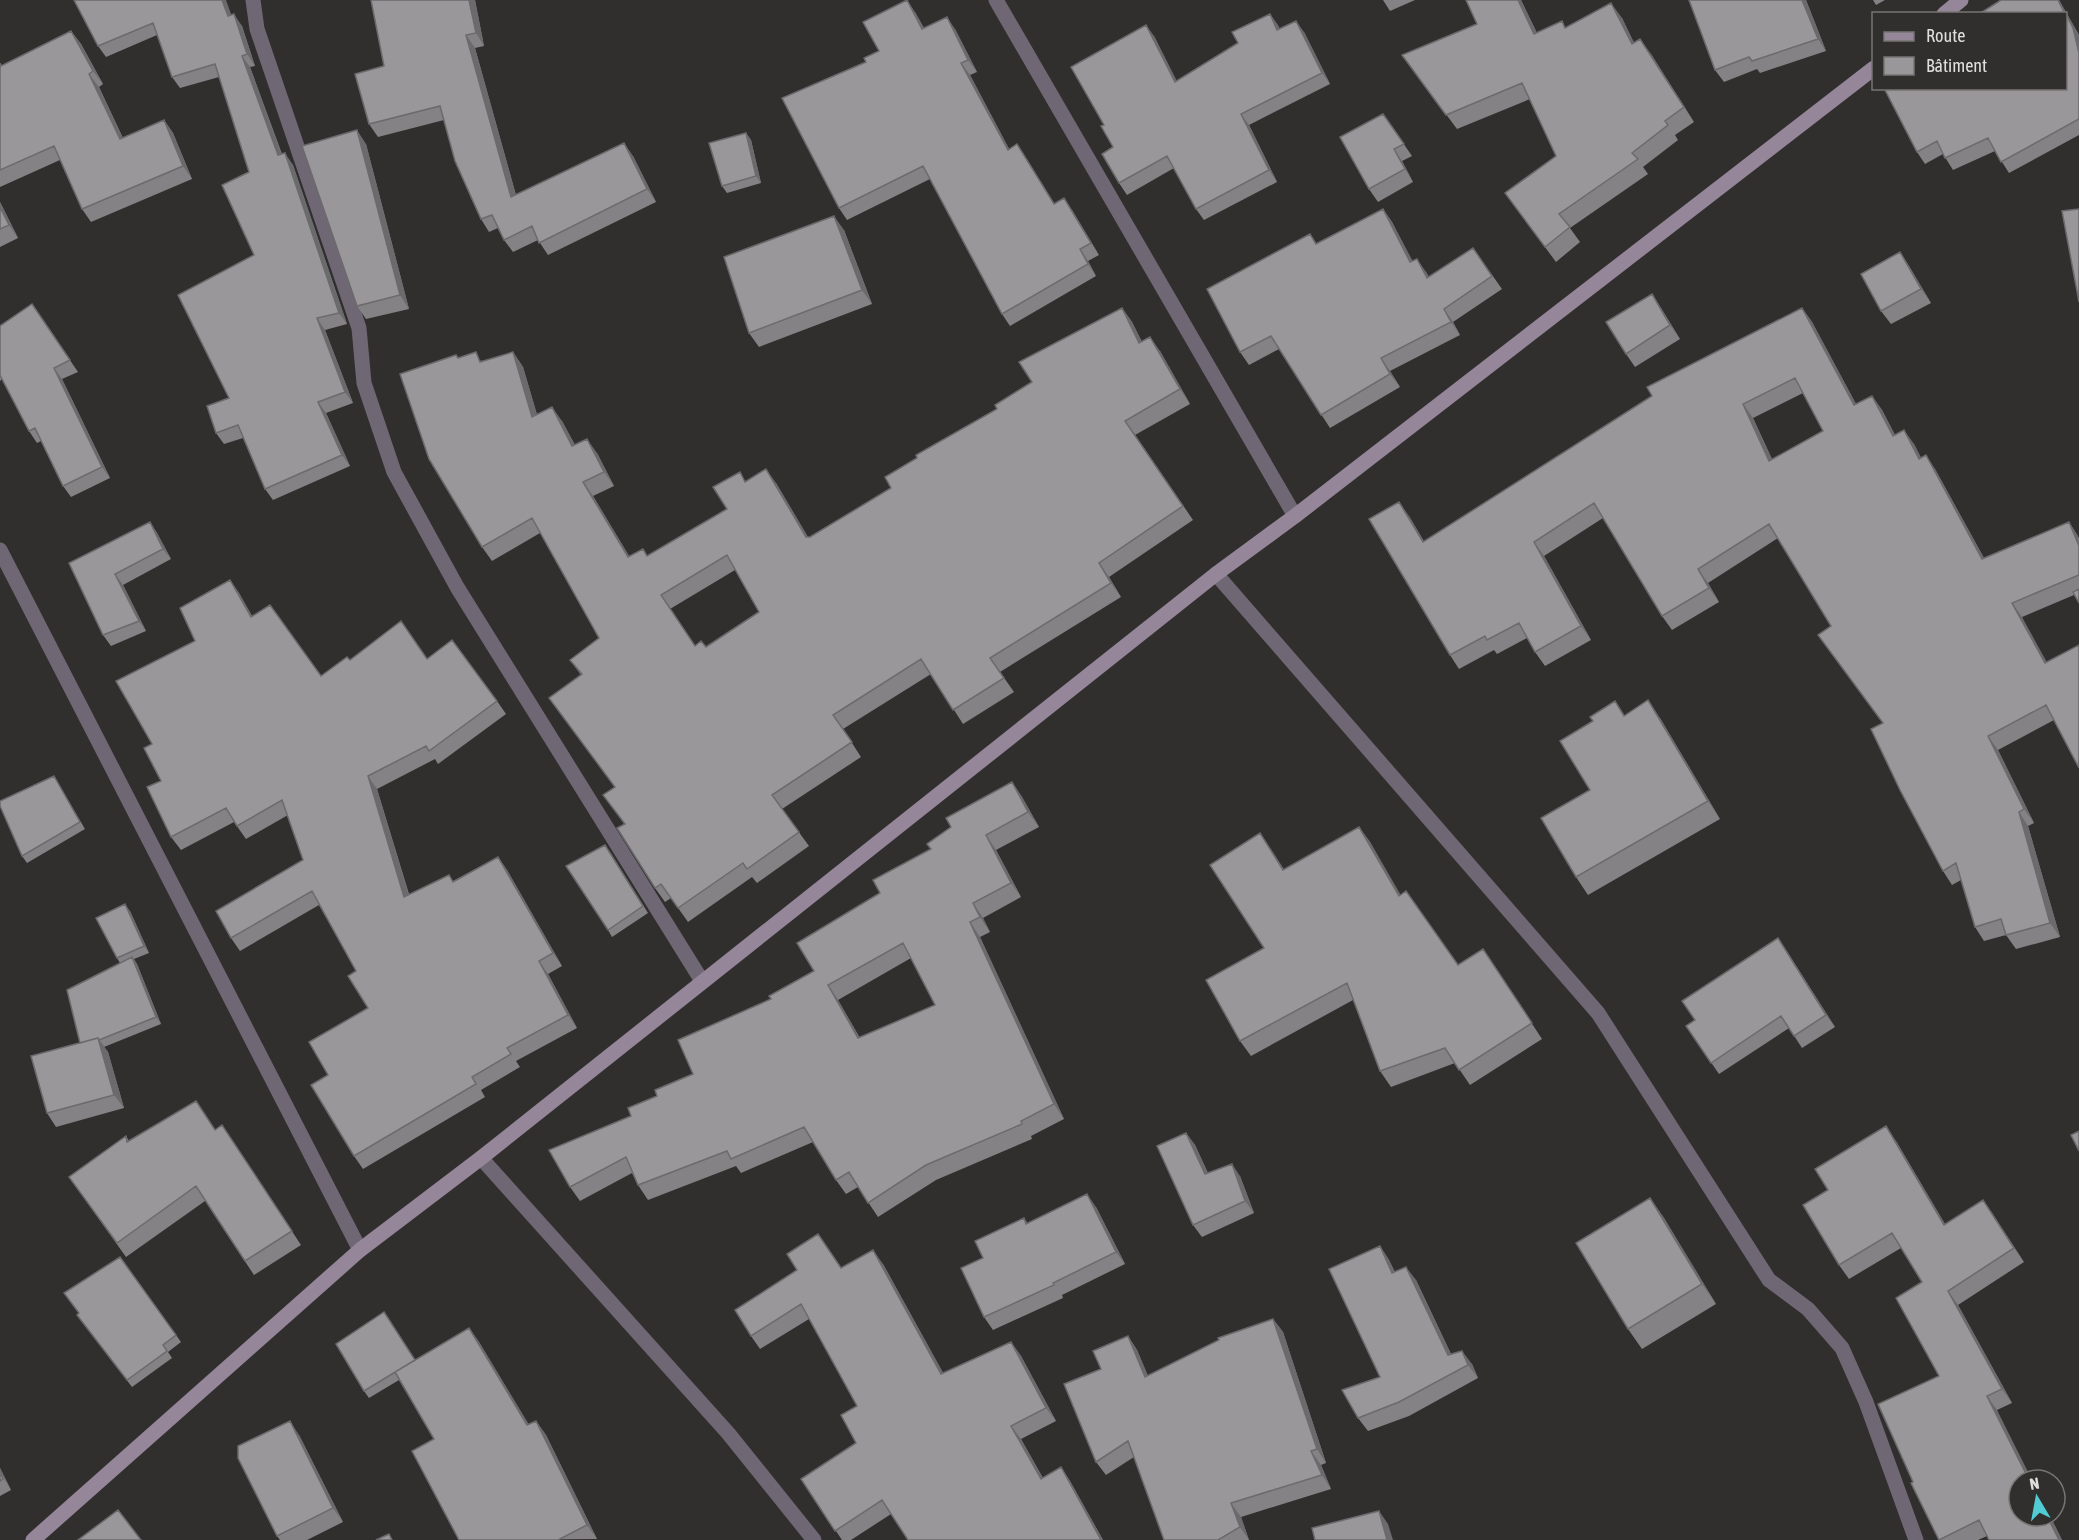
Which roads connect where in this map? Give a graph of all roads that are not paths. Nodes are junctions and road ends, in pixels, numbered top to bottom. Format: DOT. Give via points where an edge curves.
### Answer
graph roads {
  1 [pos="253,0"];
  2 [pos="996,0"];
  3 [pos="1961,0"];
  4 [pos="1946,12"];
  5 [pos="1872,70"];
  6 [pos="1295,516"];
  7 [pos="0,550"];
  8 [pos="1216,574"];
  9 [pos="702,981"];
  10 [pos="481,1158"];
  11 [pos="360,1250"];
  12 [pos="33,1540"];
  13 [pos="814,1540"];
  14 [pos="1916,1540"];
  1 -- 9 [label="street" via="257,29 359,328 364,383 393,472 457,587"];
  2 -- 6 [label="street"];
  3 -- 4 [label="street"];
  5 -- 6 [label="street"];
  6 -- 8 [label="street"];
  7 -- 11 [label="street"];
  8 -- 9 [label="street"];
  8 -- 14 [label="street" via="1598,1013 1769,1280 1808,1310 1842,1348"];
  9 -- 10 [label="street"];
  10 -- 11 [label="street"];
  10 -- 13 [label="street" via="728,1433"];
  11 -- 12 [label="street"];
}
